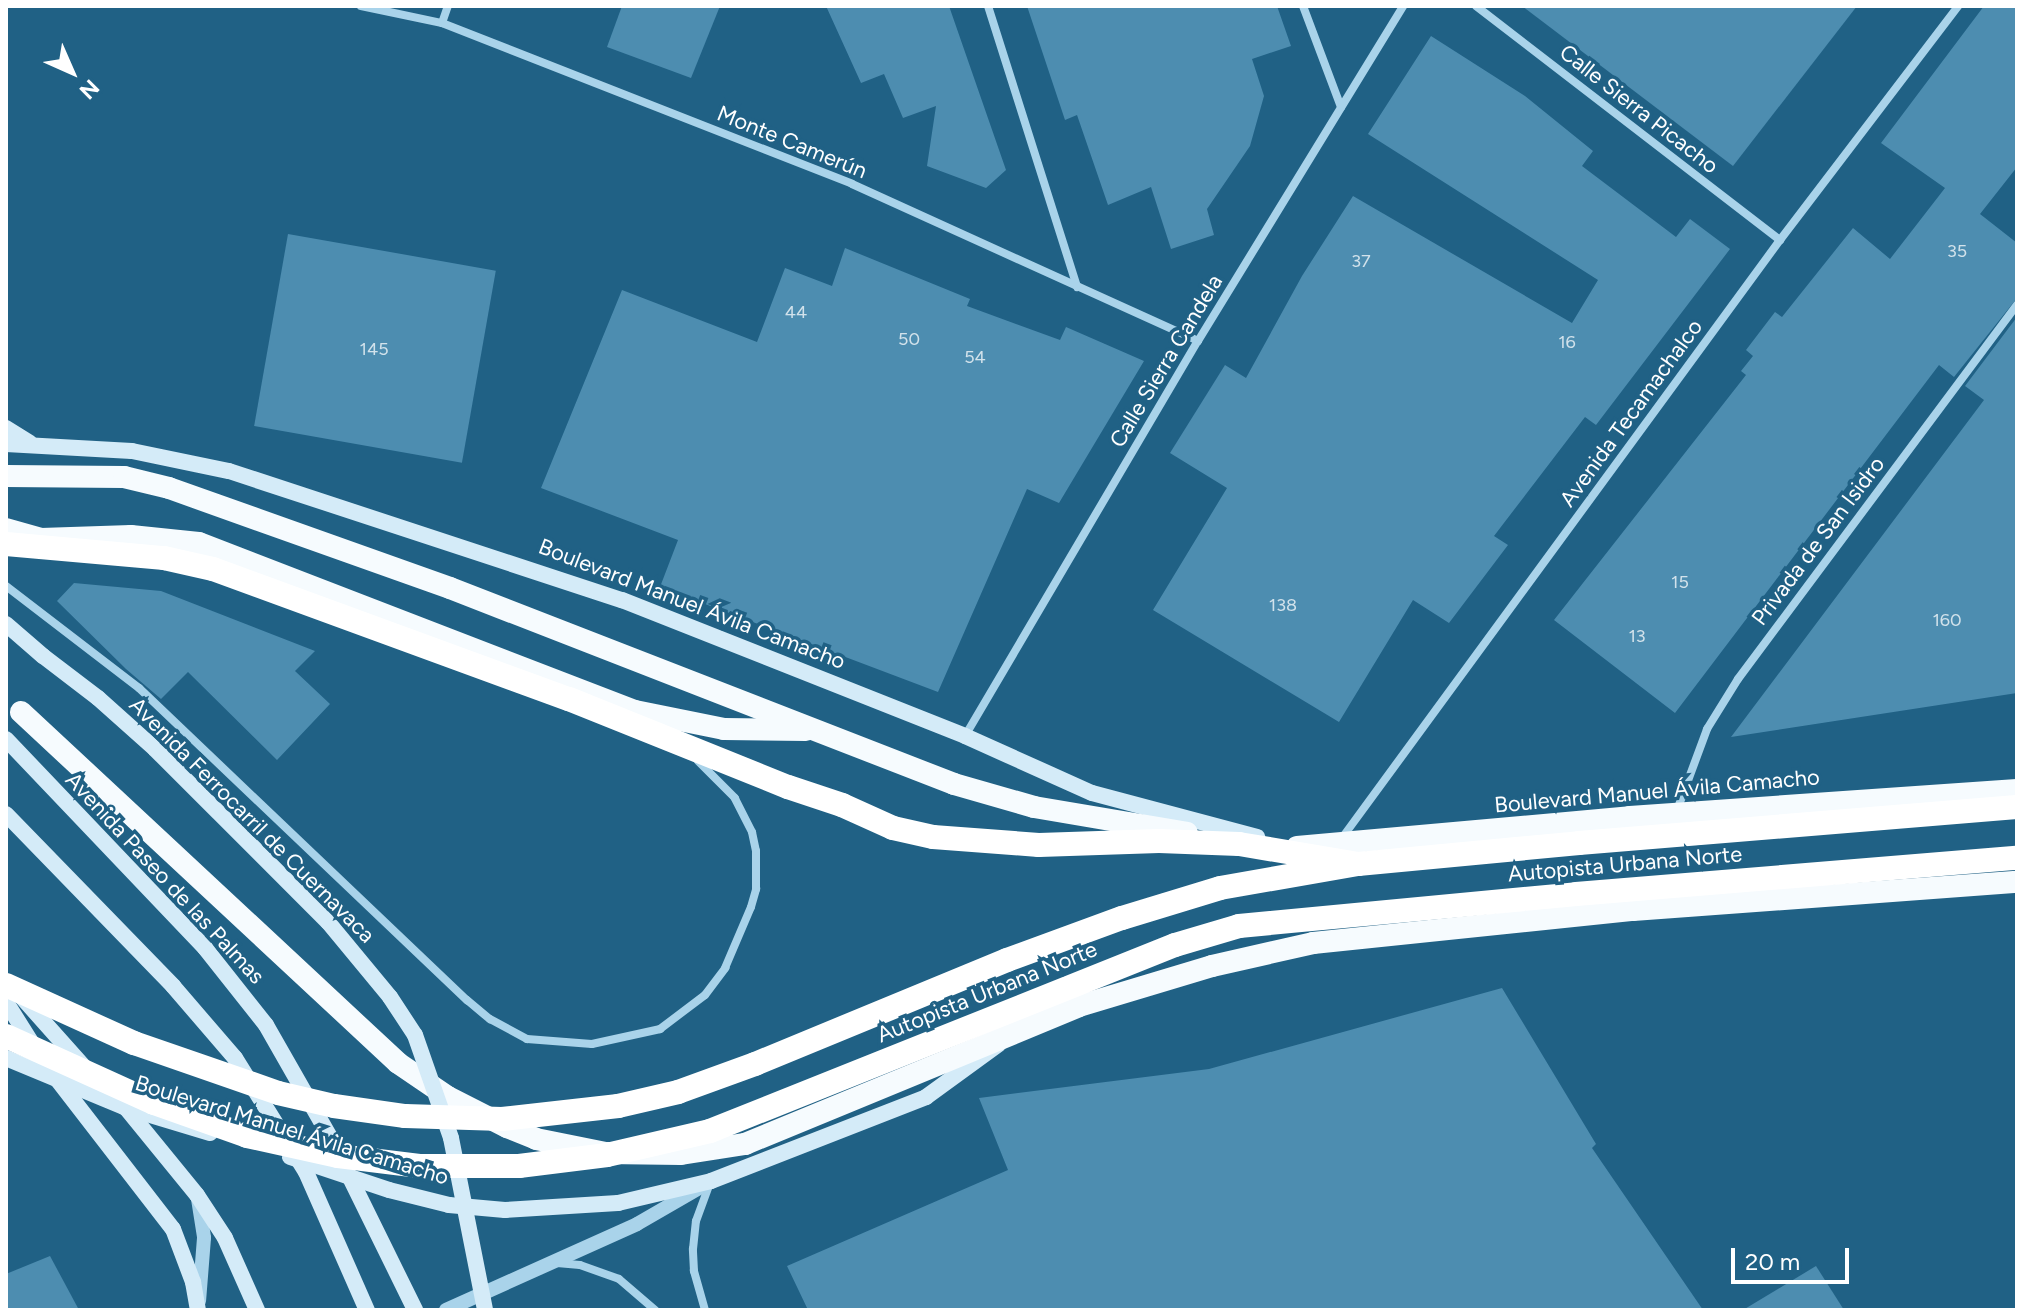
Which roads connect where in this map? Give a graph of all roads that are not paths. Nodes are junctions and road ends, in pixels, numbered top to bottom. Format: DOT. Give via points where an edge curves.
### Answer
graph roads {
  1 [pos="361,6"];
  2 [pos="448,6"];
  3 [pos="988,6"];
  4 [pos="1303,6"];
  5 [pos="1403,6"];
  6 [pos="1476,6"];
  7 [pos="1958,6"];
  8 [pos="442,23"];
  9 [pos="1341,107"];
  10 [pos="1780,240"];
  11 [pos="1077,287"];
  12 [pos="2017,305"];
  13 [pos="1198,341"];
  14 [pos="6,428"];
  15 [pos="6,444"];
  16 [pos="31,444"];
  17 [pos="6,476"];
  18 [pos="6,529"];
  19 [pos="6,544"];
  20 [pos="6,586"];
  21 [pos="8,627"];
  22 [pos="635,711"];
  23 [pos="21,712"];
  24 [pos="834,736"];
  25 [pos="965,736"];
  26 [pos="6,739"];
  27 [pos="2017,790"];
  28 [pos="2017,807"];
  29 [pos="6,814"];
  30 [pos="1675,814"];
  31 [pos="1337,845"];
  32 [pos="1301,848"];
  33 [pos="2017,858"];
  34 [pos="1358,864"];
  35 [pos="2017,882"];
  36 [pos="6,977"];
  37 [pos="6,985"];
  38 [pos="6,1002"];
  39 [pos="1011,1033"];
  40 [pos="6,1036"];
  41 [pos="6,1058"];
  42 [pos="124,1107"];
  43 [pos="711,1181"];
  44 [pos="197,1195"];
  45 [pos="549,1262"];
  46 [pos="198,1310"];
  47 [pos="257,1310"];
  48 [pos="367,1310"];
  49 [pos="415,1310"];
  50 [pos="446,1310"];
  51 [pos="485,1310"];
  52 [pos="655,1310"];
  53 [pos="705,1310"];
  1 -- 8 [label="street, Monte Camerún"];
  2 -- 8 [label="street"];
  3 -- 11 [label="street"];
  4 -- 9 [label="street"];
  5 -- 9 [label="street, Calle Sierra Candela"];
  6 -- 10 [label="street, Calle Sierra Picacho"];
  7 -- 10 [label="street, Avenida Tecamachalco"];
  8 -- 11 [label="street, Monte Camerún" via="852,184"];
  9 -- 13 [label="street, Calle Sierra Candela"];
  10 -- 31 [label="street, Avenida Tecamachalco"];
  11 -- 13 [label="street, Monte Camerún"];
  12 -- 30 [label="street, Privada de San Isidro" via="1738,679 1707,729"];
  13 -- 25 [label="street, Calle Sierra Candela"];
  14 -- 16 [label="main road"];
  15 -- 16 [label="main road, Boulevard Manuel Ávila Camacho"];
  16 -- 25 [label="main road, Boulevard Manuel Ávila Camacho" via="132,451 229,471 622,600"];
  17 -- 24 [label="highway, Boulevard Manuel Ávila Camacho" via="124,477 169,488 450,588"];
  18 -- 22 [label="highway" via="41,539 131,536 199,543"];
  19 -- 34 [label="highway, bridge" via="164,558 213,569 569,699 893,828 933,837 1039,845 1239,844"];
  20 -- 22 [label="street" via="95,651 490,1019 527,1039 592,1044 660,1029 684,1014 711,986 740,940 756,889 752,832 723,782"];
  21 -- 51 [label="main road, Avenida Ferrocarril de Cuernavaca, bridge" via="155,749 328,922 390,997 415,1035 451,1138"];
  22 -- 24 [label="highway" via="724,729 796,728"];
  23 -- 39 [label="highway, Boulevard Manuel Ávila Camacho" via="398,1063 448,1097 536,1139 606,1153 657,1155 745,1144"];
  24 -- 32 [label="highway, Boulevard Manuel Ávila Camacho" via="954,784 1034,807"];
  25 -- 32 [label="main road, Boulevard Manuel Ávila Camacho" via="1092,793"];
  26 -- 49 [label="main road, Avenida Paseo de las Palmas, bridge" via="205,948 266,1025 331,1139"];
  27 -- 30 [label="highway, Boulevard Manuel Ávila Camacho"];
  28 -- 34 [label="highway, Autopista Urbana Norte, bridge"];
  29 -- 48 [label="main road, bridge" via="173,986 235,1058 306,1172"];
  30 -- 31 [label="highway, Boulevard Manuel Ávila Camacho"];
  31 -- 32 [label="highway, Boulevard Manuel Ávila Camacho"];
  33 -- 40 [label="highway, Autopista Urbana Norte, bridge" via="1329,914 1239,926 1175,945 710,1131 607,1155 519,1166 419,1166 338,1156 247,1136 154,1103"];
  34 -- 37 [label="highway, Autopista Urbana Norte, bridge" via="1220,888 1122,918 678,1092 618,1106 502,1119 405,1116 278,1093 134,1043"];
  35 -- 39 [label="highway, Boulevard Manuel Ávila Camacho" via="1633,910 1313,943 1132,988"];
  36 -- 42 [label="main road"];
  38 -- 46 [label="main road, bridge" via="43,1061 173,1229"];
  39 -- 43 [label="main road, Boulevard Manuel Ávila Camacho" via="926,1097"];
  41 -- 42 [label="main road, Boulevard Manuel Ávila Camacho"];
  42 -- 43 [label="main road, Boulevard Manuel Ávila Camacho" via="449,1205 562,1209 618,1203"];
  42 -- 44 [label="main road"];
  43 -- 45 [label="street" via="637,1224"];
  43 -- 53 [label="street" via="696,1221 693,1249"];
  44 -- 46 [label="street" via="204,1238"];
  44 -- 47 [label="main road" via="225,1238"];
  45 -- 50 [label="street"];
  45 -- 52 [label="street" via="619,1279"];
}
